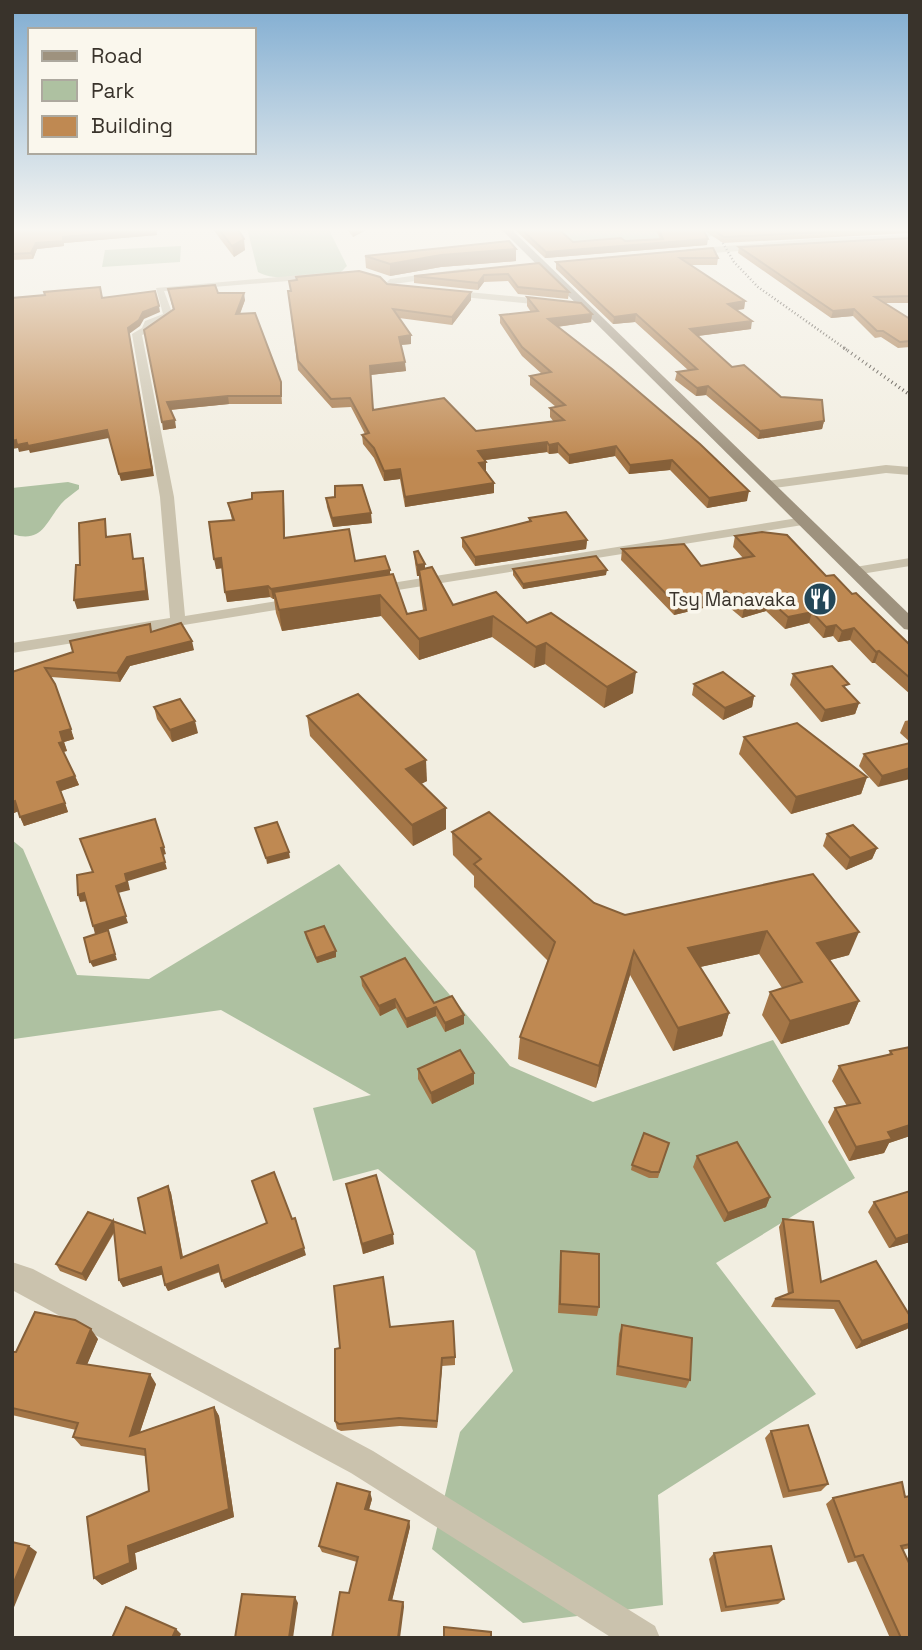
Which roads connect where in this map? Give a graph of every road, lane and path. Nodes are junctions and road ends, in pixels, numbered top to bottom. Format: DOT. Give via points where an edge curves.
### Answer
graph roads {
  1 [pos="164,305"];
  2 [pos="579,305"];
  3 [pos="910,471"];
  4 [pos="767,485"];
  5 [pos="804,520"];
  6 [pos="910,562"];
  7 [pos="855,571"];
  8 [pos="355,593"];
  9 [pos="314,600"];
  10 [pos="178,622"];
  11 [pos="910,625"];
  12 [pos="12,648"];
  13 [pos="12,1276"];
  14 [pos="643,1638"];
  1 -- 10 [label="street" via="168,315 137,334 167,497"];
  2 -- 4 [label="main road"];
  3 -- 4 [label="street" via="886,469"];
  4 -- 5 [label="main road"];
  5 -- 7 [label="main road"];
  5 -- 8 [label="street"];
  6 -- 7 [label="street"];
  7 -- 11 [label="main road"];
  9 -- 10 [label="street"];
  10 -- 12 [label="street"];
  13 -- 14 [label="street" via="362,1462"];
}
